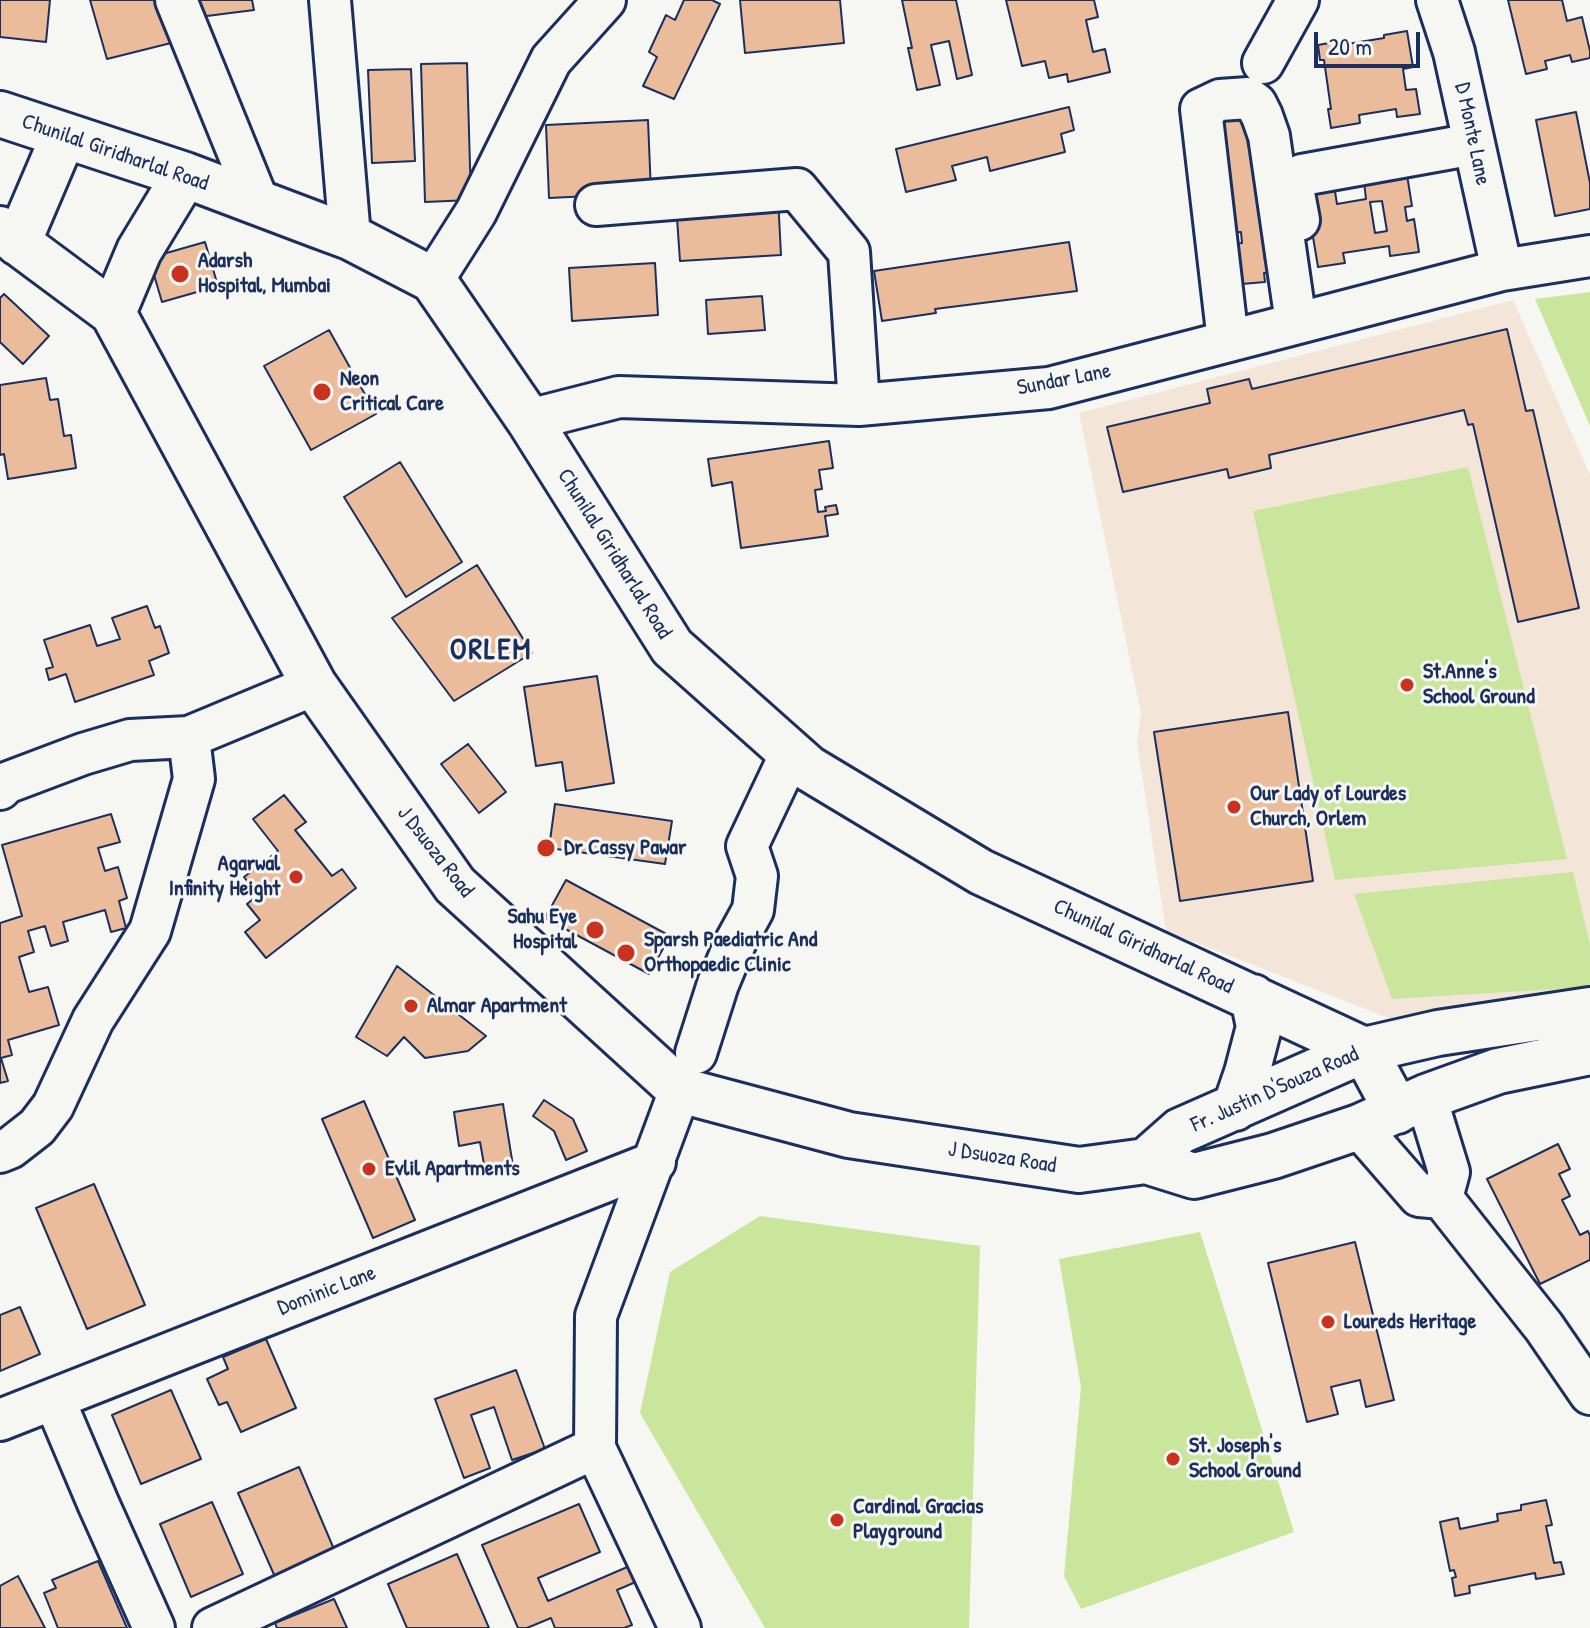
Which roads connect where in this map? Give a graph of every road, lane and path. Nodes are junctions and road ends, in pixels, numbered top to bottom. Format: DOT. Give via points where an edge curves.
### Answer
graph roads {
  1 [pos="176,0"];
  2 [pos="330,0"];
  3 [pos="605,0"];
  4 [pos="1298,0"];
  5 [pos="1437,0"];
  6 [pos="1263,63"];
  7 [pos="0,114"];
  8 [pos="64,135"];
  9 [pos="1474,144"];
  10 [pos="185,175"];
  11 [pos="259,204"];
  12 [pos="596,205"];
  13 [pos="9,236"];
  14 [pos="350,237"];
  15 [pos="1590,256"];
  16 [pos="1502,270"];
  17 [pos="433,280"];
  18 [pos="113,313"];
  19 [pos="1308,320"];
  20 [pos="1228,341"];
  21 [pos="859,405"];
  22 [pos="529,420"];
  23 [pos="314,685"];
  24 [pos="189,737"];
  25 [pos="791,753"];
  26 [pos="0,789"];
  27 [pos="1253,997"];
  28 [pos="1590,1010"];
  29 [pos="1364,1050"];
  30 [pos="1590,1052"];
  31 [pos="688,1072"];
  32 [pos="1235,1108"];
  33 [pos="1394,1112"];
  34 [pos="0,1152"];
  35 [pos="1146,1161"];
  36 [pos="655,1162"];
  37 [pos="1442,1198"];
  38 [pos="1590,1394"];
  39 [pos="54,1399"];
  40 [pos="0,1420"];
  41 [pos="595,1448"];
  42 [pos="154,1628"];
  43 [pos="213,1628"];
  44 [pos="680,1628"];
  1 -- 11 [label="street"];
  2 -- 14 [label="street"];
  3 -- 17 [label="street" via="551,60 476,212"];
  4 -- 6 [label="street"];
  5 -- 9 [label="street, D Monte Lane"];
  7 -- 8 [label="main road, Chunilal Giridharlal Road"];
  8 -- 10 [label="main road, Chunilal Giridharlal Road"];
  8 -- 13 [label="main road"];
  9 -- 16 [label="street, D Monte Lane"];
  9 -- 19 [label="street" via="1293,179"];
  10 -- 11 [label="main road, Chunilal Giridharlal Road"];
  10 -- 18 [label="main road" via="139,251"];
  11 -- 14 [label="main road, Chunilal Giridharlal Road"];
  12 -- 21 [label="street" via="797,189 849,252"];
  13 -- 18 [label="main road, J Dsuoza Road"];
  14 -- 17 [label="main road, Chunilal Giridharlal Road"];
  15 -- 16 [label="street, Sundar Lane"];
  16 -- 19 [label="street, Sundar Lane"];
  17 -- 22 [label="main road, Chunilal Giridharlal Road"];
  18 -- 23 [label="main road, J Dsuoza Road"];
  19 -- 20 [label="street, Sundar Lane"];
  19 -- 20 [label="street" via="1269,136 1256,104 1248,98 1220,100 1201,109"];
  20 -- 21 [label="street, Sundar Lane" via="1049,388"];
  21 -- 22 [label="street, Sundar Lane" via="619,397"];
  22 -- 25 [label="main road, Chunilal Giridharlal Road" via="672,647"];
  23 -- 24 [label="street"];
  23 -- 31 [label="main road, J Dsuoza Road" via="455,885"];
  24 -- 26 [label="street" via="130,740"];
  24 -- 34 [label="street" via="194,779 150,931 93,1020 53,1106 37,1127"];
  25 -- 27 [label="main road, Chunilal Giridharlal Road" via="981,872"];
  25 -- 31 [label="street" via="747,846 757,876 753,910 718,984"];
  27 -- 29 [label="main road, Chunilal Giridharlal Road"];
  27 -- 32 [label="main road" via="1259,1027"];
  28 -- 29 [label="main road, Fr. Justin D'Souza Road"];
  29 -- 32 [label="main road, Fr. Justin D'Souza Road"];
  29 -- 33 [label="main road"];
  30 -- 33 [label="main road" via="1498,1071"];
  31 -- 35 [label="main road, J Dsuoza Road" via="849,1135 1079,1170"];
  31 -- 36 [label="street"];
  32 -- 35 [label="main road, Fr. Justin D'Souza Road" via="1180,1131"];
  33 -- 35 [label="main road" via="1273,1156 1194,1176"];
  33 -- 37 [label="street" via="1449,1172"];
  33 -- 37 [label="street" via="1419,1196"];
  36 -- 39 [label="street, Dominic Lane"];
  36 -- 41 [label="street" via="596,1316"];
  37 -- 38 [label="street"];
  39 -- 40 [label="street, Dominic Lane"];
  39 -- 42 [label="street"];
  41 -- 43 [label="street"];
  41 -- 44 [label="street"];
}
